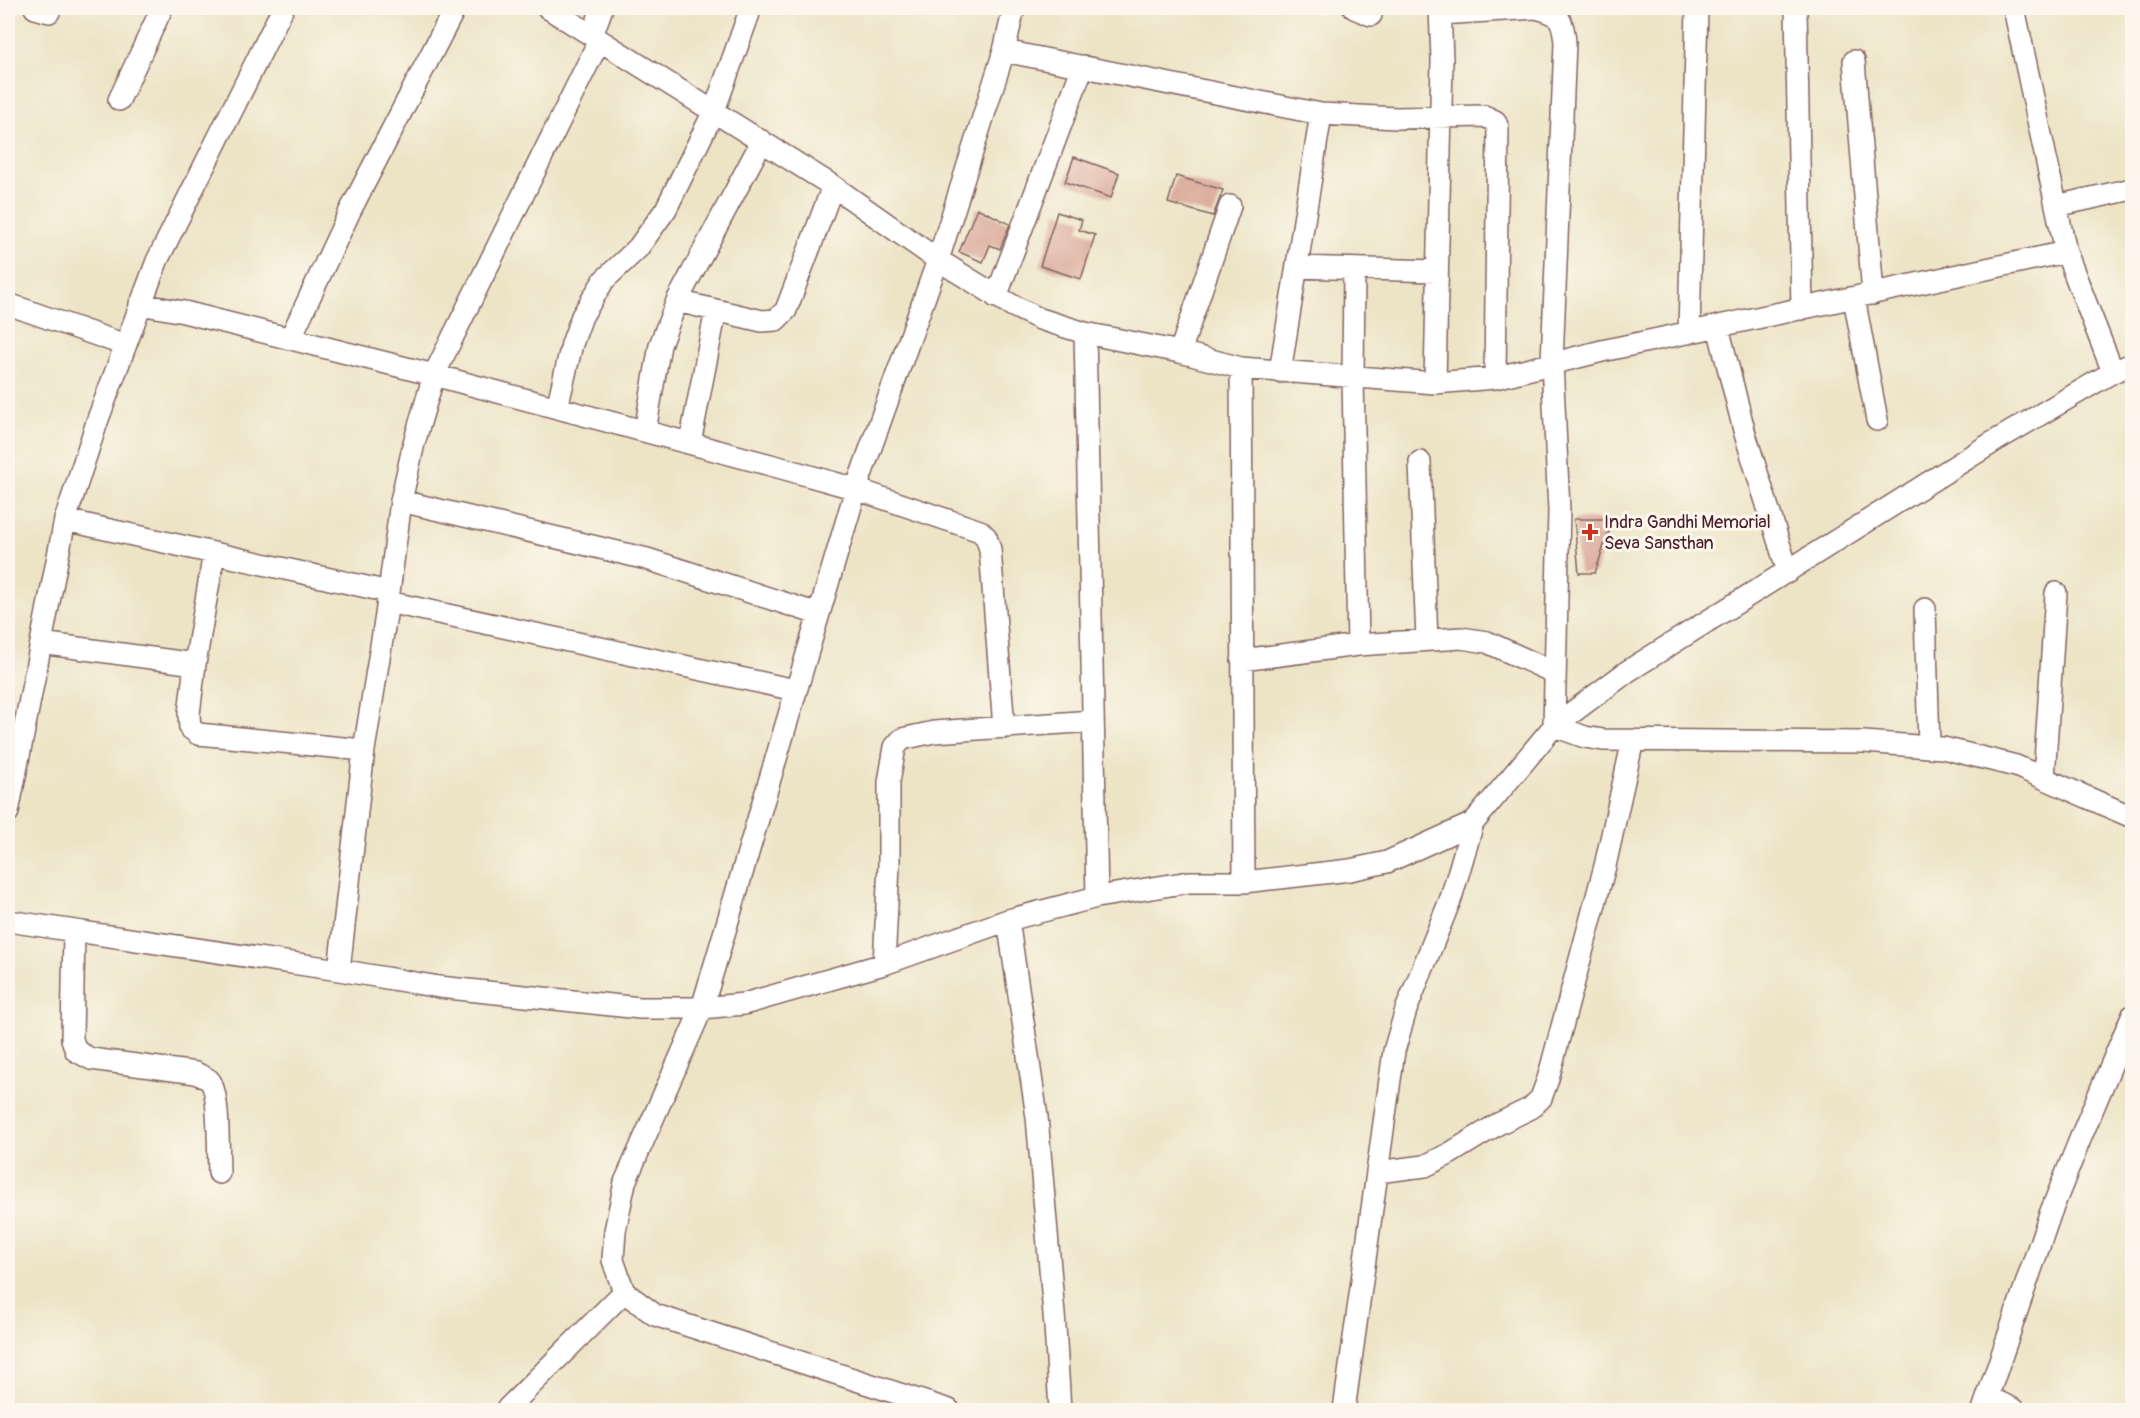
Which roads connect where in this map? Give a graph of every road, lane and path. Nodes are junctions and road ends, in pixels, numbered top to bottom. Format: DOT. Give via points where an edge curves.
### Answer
graph roads {
  1 [pos="162,8"];
  2 [pos="283,8"];
  3 [pos="454,8"];
  4 [pos="548,8"];
  5 [pos="602,8"];
  6 [pos="751,8"];
  7 [pos="1014,8"];
  8 [pos="1697,8"];
  9 [pos="1796,8"];
  10 [pos="2014,8"];
  11 [pos="1440,11"];
  12 [pos="595,38"];
  13 [pos="1004,51"];
  14 [pos="1854,61"];
  15 [pos="1083,66"];
  16 [pos="119,99"];
  17 [pos="714,111"];
  18 [pos="1321,114"];
  19 [pos="1440,116"];
  20 [pos="762,141"];
  21 [pos="833,186"];
  22 [pos="2133,189"];
  23 [pos="1230,206"];
  24 [pos="2056,206"];
  25 [pos="2066,252"];
  26 [pos="938,260"];
  27 [pos="1297,267"];
  28 [pos="1354,269"];
  29 [pos="1437,271"];
  30 [pos="1864,296"];
  31 [pos="996,297"];
  32 [pos="677,301"];
  33 [pos="8,304"];
  34 [pos="140,304"];
  35 [pos="1802,309"];
  36 [pos="716,310"];
  37 [pos="1718,327"];
  38 [pos="1085,333"];
  39 [pos="1689,333"];
  40 [pos="290,339"];
  41 [pos="125,345"];
  42 [pos="1180,352"];
  43 [pos="1552,362"];
  44 [pos="2133,364"];
  45 [pos="1241,368"];
  46 [pos="1280,372"];
  47 [pos="2113,372"];
  48 [pos="434,375"];
  49 [pos="1353,377"];
  50 [pos="1495,378"];
  51 [pos="1434,383"];
  52 [pos="557,408"];
  53 [pos="1877,420"];
  54 [pos="645,431"];
  55 [pos="690,443"];
  56 [pos="1420,462"];
  57 [pos="856,489"];
  58 [pos="401,501"];
  59 [pos="65,520"];
  60 [pos="214,553"];
  61 [pos="1788,572"];
  62 [pos="2056,593"];
  63 [pos="388,597"];
  64 [pos="1925,609"];
  65 [pos="818,614"];
  66 [pos="1427,640"];
  67 [pos="41,643"];
  68 [pos="1358,645"];
  69 [pos="1242,660"];
  70 [pos="195,664"];
  71 [pos="1555,673"];
  72 [pos="795,690"];
  73 [pos="1093,721"];
  74 [pos="1554,726"];
  75 [pos="1004,728"];
  76 [pos="1633,740"];
  77 [pos="1929,747"];
  78 [pos="364,750"];
  79 [pos="2044,778"];
  80 [pos="8,812"];
  81 [pos="2133,817"];
  82 [pos="1473,823"];
  83 [pos="1244,882"];
  84 [pos="1097,897"];
  85 [pos="1008,920"];
  86 [pos="8,921"];
  87 [pos="74,932"];
  88 [pos="884,964"];
  89 [pos="339,970"];
  90 [pos="702,1008"];
  91 [pos="2133,1016"];
  92 [pos="1377,1172"];
  93 [pos="219,1173"];
  94 [pos="624,1292"];
  95 [pos="1986,1404"];
  96 [pos="506,1410"];
  97 [pos="949,1410"];
  98 [pos="1060,1410"];
  99 [pos="1344,1410"];
  100 [pos="2014,1410"];
  1 -- 16 [label="street"];
  2 -- 34 [label="street" via="171,232"];
  3 -- 40 [label="street" via="350,211"];
  4 -- 12 [label="street"];
  5 -- 12 [label="street"];
  6 -- 17 [label="street"];
  7 -- 13 [label="street"];
  8 -- 39 [label="street"];
  9 -- 35 [label="street"];
  10 -- 24 [label="street"];
  11 -- 19 [label="street"];
  11 -- 43 [label="street" via="1535,8 1551,11 1564,27"];
  12 -- 17 [label="street"];
  12 -- 48 [label="street"];
  13 -- 15 [label="street"];
  13 -- 26 [label="street"];
  14 -- 30 [label="street"];
  15 -- 18 [label="street"];
  15 -- 31 [label="street"];
  17 -- 20 [label="street"];
  17 -- 52 [label="street" via="666,208 638,248 604,280 582,316"];
  18 -- 19 [label="street"];
  18 -- 27 [label="street"];
  19 -- 29 [label="street"];
  19 -- 50 [label="street" via="1484,116 1495,121 1498,128"];
  20 -- 21 [label="street"];
  20 -- 32 [label="street"];
  21 -- 26 [label="street"];
  21 -- 36 [label="street" via="786,310 776,320 762,321"];
  22 -- 24 [label="street"];
  23 -- 42 [label="street"];
  24 -- 25 [label="street"];
  25 -- 30 [label="street"];
  25 -- 47 [label="street"];
  26 -- 31 [label="street"];
  26 -- 57 [label="street"];
  27 -- 28 [label="street"];
  27 -- 46 [label="street"];
  28 -- 29 [label="street"];
  28 -- 49 [label="street"];
  29 -- 51 [label="street"];
  30 -- 35 [label="street"];
  30 -- 53 [label="street"];
  31 -- 38 [label="street" via="1040,319"];
  32 -- 36 [label="street"];
  32 -- 54 [label="street" via="660,345"];
  33 -- 41 [label="street"];
  34 -- 40 [label="street"];
  34 -- 41 [label="street"];
  35 -- 37 [label="street"];
  36 -- 55 [label="street"];
  37 -- 39 [label="street"];
  37 -- 61 [label="street" via="1745,434"];
  38 -- 42 [label="street"];
  38 -- 73 [label="street"];
  39 -- 43 [label="street"];
  40 -- 48 [label="street"];
  41 -- 59 [label="street"];
  42 -- 45 [label="street"];
  43 -- 50 [label="street"];
  43 -- 71 [label="street" via="1559,510"];
  44 -- 47 [label="street"];
  45 -- 46 [label="street"];
  45 -- 69 [label="street"];
  46 -- 49 [label="street"];
  47 -- 61 [label="street" via="1995,441"];
  48 -- 52 [label="street"];
  48 -- 58 [label="street"];
  49 -- 51 [label="street"];
  49 -- 68 [label="street"];
  50 -- 51 [label="street"];
  52 -- 54 [label="street"];
  54 -- 55 [label="street"];
  55 -- 57 [label="street"];
  56 -- 66 [label="street"];
  57 -- 65 [label="street"];
  57 -- 75 [label="street" via="980,531 986,537"];
  58 -- 63 [label="street"];
  58 -- 65 [label="street" via="658,562"];
  59 -- 60 [label="street"];
  59 -- 67 [label="street"];
  60 -- 63 [label="street"];
  60 -- 70 [label="street"];
  61 -- 74 [label="street" via="1628,671"];
  62 -- 79 [label="street"];
  63 -- 72 [label="street"];
  63 -- 78 [label="street"];
  64 -- 77 [label="street"];
  65 -- 72 [label="street"];
  66 -- 68 [label="street"];
  66 -- 71 [label="street" via="1461,638 1487,642"];
  67 -- 70 [label="street"];
  67 -- 80 [label="street"];
  68 -- 69 [label="street"];
  69 -- 83 [label="street"];
  70 -- 78 [label="street" via="189,714 190,728 198,734"];
  71 -- 74 [label="street"];
  72 -- 90 [label="street"];
  73 -- 75 [label="street"];
  73 -- 84 [label="street"];
  74 -- 76 [label="street" via="1585,737"];
  74 -- 82 [label="street"];
  75 -- 88 [label="street" via="934,732 902,739 895,747 890,782"];
  76 -- 77 [label="street" via="1864,742"];
  76 -- 92 [label="street" via="1605,866 1541,1098 1531,1108 1425,1166"];
  77 -- 79 [label="street" via="2016,766"];
  78 -- 89 [label="street"];
  79 -- 81 [label="street"];
  82 -- 83 [label="street" via="1387,862"];
  82 -- 92 [label="street" via="1451,898 1406,1010 1394,1051"];
  83 -- 84 [label="street" via="1189,882"];
  84 -- 85 [label="street"];
  85 -- 88 [label="street"];
  85 -- 98 [label="street" via="1037,1117"];
  86 -- 87 [label="street"];
  87 -- 89 [label="street"];
  87 -- 93 [label="street" via="72,1039 76,1051 91,1059 196,1073 210,1080 215,1090"];
  88 -- 90 [label="street" via="744,1005"];
  89 -- 90 [label="street" via="439,987 640,1008"];
  90 -- 94 [label="street" via="624,1182 613,1260"];
  91 -- 95 [label="street" via="2050,1214"];
  92 -- 99 [label="street"];
  94 -- 96 [label="street"];
  94 -- 97 [label="street" via="655,1315"];
  95 -- 100 [label="street"];
}
